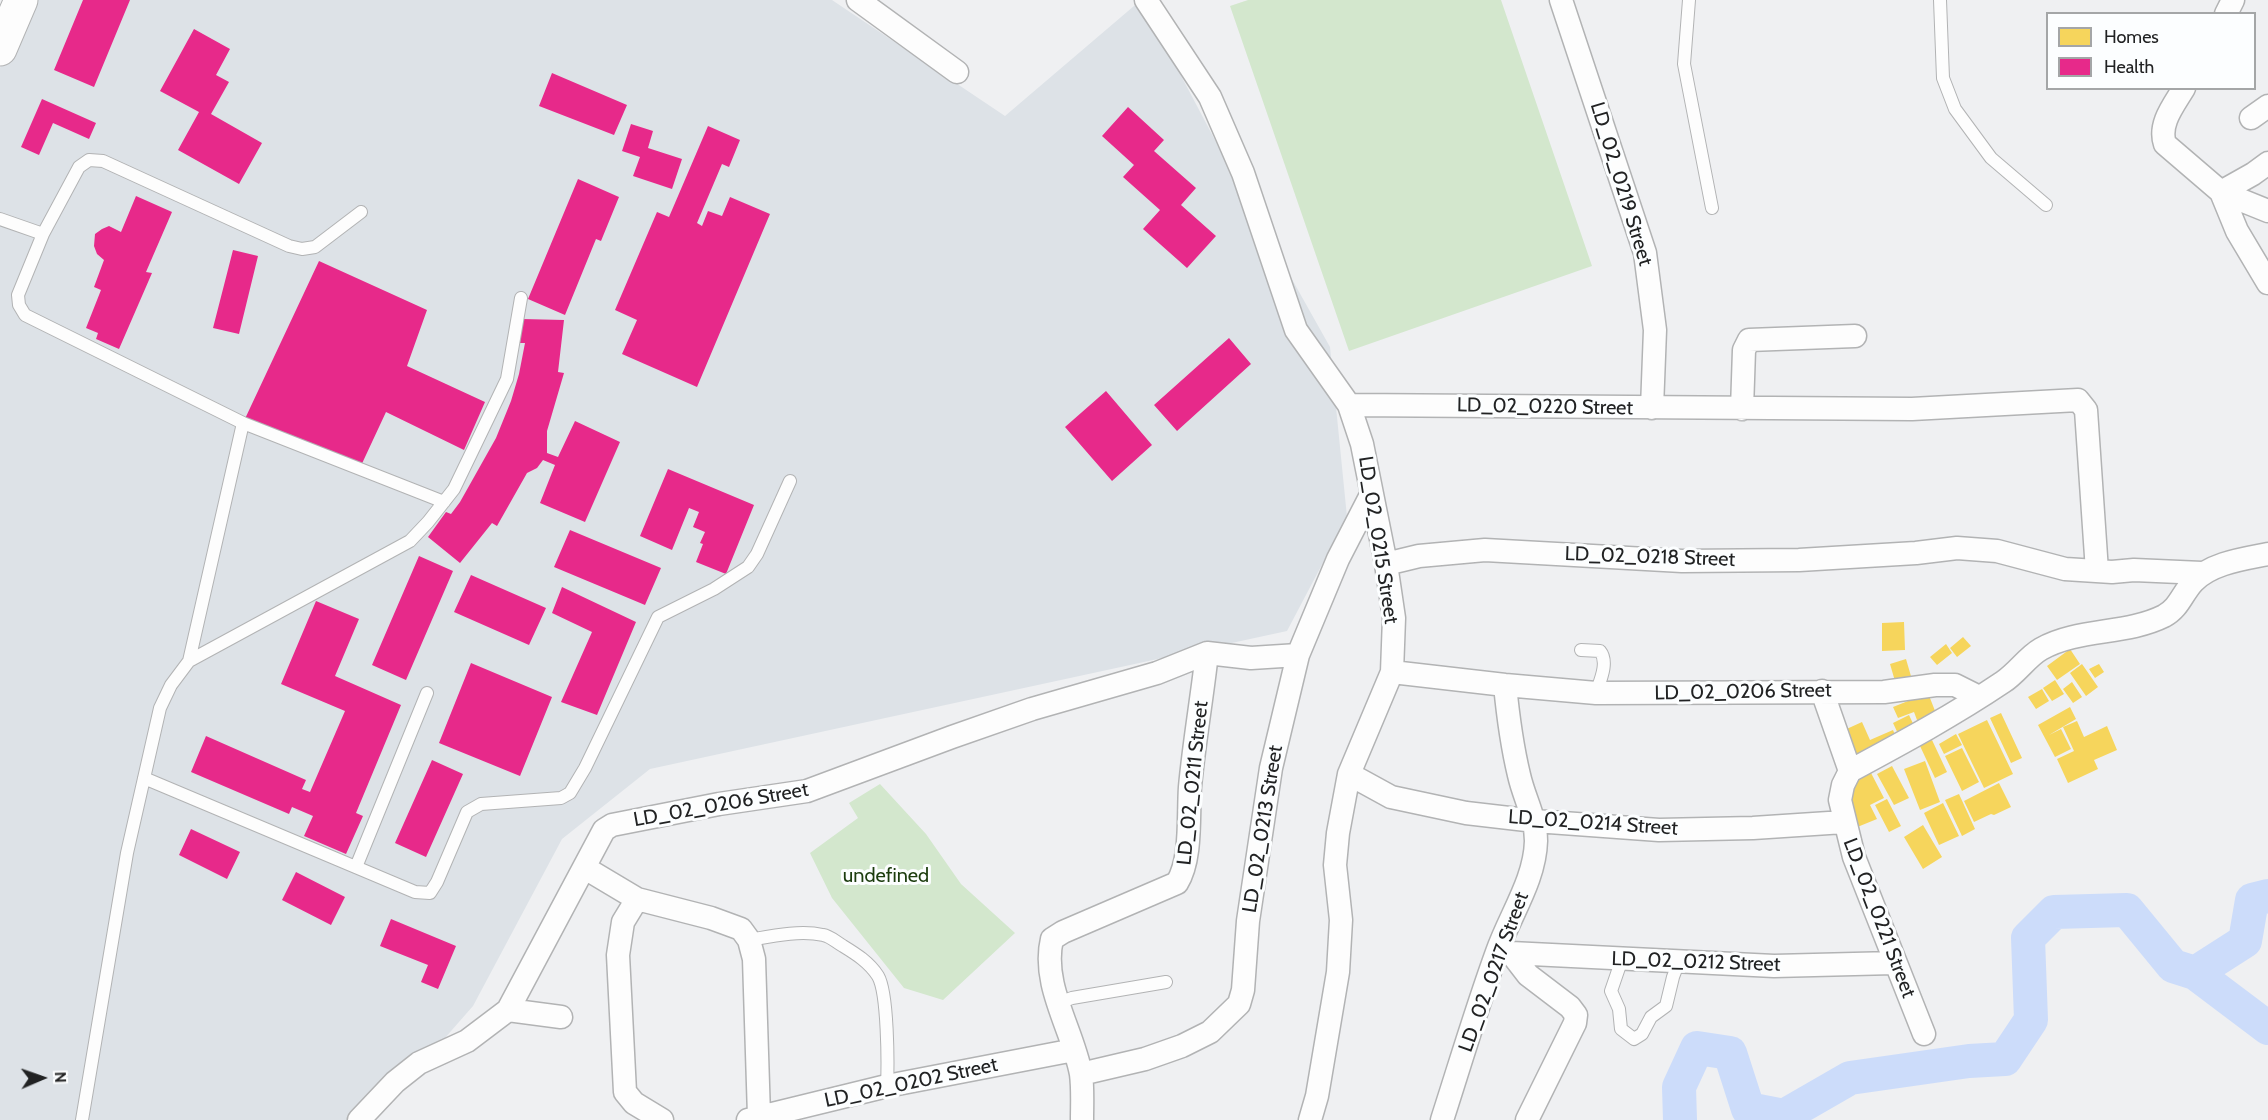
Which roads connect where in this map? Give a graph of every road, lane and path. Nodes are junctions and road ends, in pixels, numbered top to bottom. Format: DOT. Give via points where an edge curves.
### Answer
graph roads {
  1 [pos="21,0"];
  2 [pos="858,0"];
  3 [pos="1146,0"];
  4 [pos="1562,0"];
  5 [pos="1689,0"];
  6 [pos="1940,0"];
  7 [pos="0,50"];
  8 [pos="957,72"];
  9 [pos="2183,90"];
  10 [pos="2268,163"];
  11 [pos="2221,192"];
  12 [pos="2046,205"];
  13 [pos="1712,208"];
  14 [pos="2268,211"];
  15 [pos="361,212"];
  16 [pos="0,219"];
  17 [pos="43,234"];
  18 [pos="2268,283"];
  19 [pos="521,298"];
  20 [pos="1855,336"];
  21 [pos="1349,405"];
  22 [pos="1652,408"];
  23 [pos="1742,409"];
  24 [pos="243,423"];
  25 [pos="790,481"];
  26 [pos="1371,495"];
  27 [pos="444,502"];
  28 [pos="2268,554"];
  29 [pos="1386,564"];
  30 [pos="2097,571"];
  31 [pos="2202,573"];
  32 [pos="1581,650"];
  33 [pos="1207,653"];
  34 [pos="1298,655"];
  35 [pos="189,661"];
  36 [pos="1392,672"];
  37 [pos="1505,685"];
  38 [pos="1822,691"];
  39 [pos="427,693"];
  40 [pos="1596,693"];
  41 [pos="1979,697"];
  42 [pos="1850,771"];
  43 [pos="1349,774"];
  44 [pos="144,778"];
  45 [pos="1535,821"];
  46 [pos="1844,822"];
  47 [pos="356,867"];
  48 [pos="585,868"];
  49 [pos="637,899"];
  50 [pos="749,940"];
  51 [pos="1505,952"];
  52 [pos="1622,959"];
  53 [pos="1679,961"];
  54 [pos="1894,963"];
  55 [pos="1166,982"];
  56 [pos="1058,1003"];
  57 [pos="508,1010"];
  58 [pos="561,1017"];
  59 [pos="1924,1034"];
  60 [pos="1074,1050"];
  61 [pos="1081,1074"];
  62 [pos="887,1086"];
  63 [pos="754,1118"];
  64 [pos="82,1120"];
  65 [pos="359,1120"];
  66 [pos="662,1120"];
  67 [pos="1082,1120"];
  68 [pos="1310,1120"];
  69 [pos="1442,1120"];
  70 [pos="1527,1120"];
  1 -- 7 [label="main road"];
  2 -- 8 [label="street"];
  3 -- 21 [label="street, LD_02_0215 Street" via="1210,97 1243,173 1296,330"];
  4 -- 22 [label="street, LD_02_0219 Street" via="1645,253 1655,330"];
  5 -- 13 [label="lane" via="1684,64"];
  6 -- 12 [label="lane" via="1943,78 1955,109 1991,158"];
  9 -- 11 [label="street" via="2163,125 2162,136 2165,144"];
  10 -- 11 [label="street"];
  11 -- 14 [label="street"];
  11 -- 18 [label="street" via="2236,231"];
  15 -- 17 [label="lane" via="315,247 302,249 103,161 89,160 79,167"];
  16 -- 17 [label="lane"];
  17 -- 24 [label="lane" via="18,295 25,315"];
  19 -- 27 [label="lane" via="507,379"];
  20 -- 23 [label="street" via="1749,340 1744,350"];
  21 -- 22 [label="street, LD_02_0220 Street"];
  21 -- 26 [label="street, LD_02_0215 Street" via="1362,444"];
  22 -- 23 [label="street, LD_02_0220 Street"];
  23 -- 30 [label="street, LD_02_0220 Street" via="1912,409 2074,399 2082,402 2086,410"];
  24 -- 27 [label="lane"];
  24 -- 35 [label="lane"];
  25 -- 47 [label="lane" via="748,567 658,617 570,793 561,798 481,804 467,812 430,893 415,892"];
  26 -- 29 [label="street, LD_02_0215 Street"];
  26 -- 34 [label="street, LD_02_0213 Street" via="1338,559"];
  27 -- 35 [label="lane" via="410,541"];
  28 -- 31 [label="street"];
  29 -- 30 [label="street, LD_02_0218 Street" via="1419,556 1485,550 1682,561 1799,560 1957,548 1998,552 2066,569"];
  29 -- 36 [label="street, LD_02_0215 Street" via="1394,618"];
  30 -- 31 [label="street, LD_02_0218 Street"];
  31 -- 41 [label="street" via="2178,606 2164,616 2062,640 2040,650 2006,680"];
  32 -- 40 [label="lane" via="1600,651 1604,655"];
  33 -- 34 [label="street" via="1251,658"];
  33 -- 48 [label="street, LD_02_0206 Street" via="1157,673 1009,717 807,791 612,825 604,830"];
  33 -- 56 [label="street, LD_02_0211 Street" via="1183,875 1177,883 1052,939"];
  34 -- 61 [label="street, LD_02_0213 Street" via="1271,768 1239,1004 1210,1032 1182,1046"];
  35 -- 44 [label="lane" via="160,708"];
  36 -- 37 [label="street, LD_02_0206 Street"];
  36 -- 43 [label="street, LD_02_0215 Street"];
  37 -- 40 [label="street, LD_02_0206 Street"];
  37 -- 45 [label="street" via="1519,776"];
  38 -- 40 [label="street, LD_02_0206 Street"];
  38 -- 41 [label="street, LD_02_0206 Street" via="1884,692 1955,685"];
  38 -- 42 [label="street"];
  39 -- 47 [label="lane"];
  41 -- 42 [label="street"];
  42 -- 46 [label="street, LD_02_0221 Street" via="1840,800"];
  43 -- 45 [label="street, LD_02_0214 Street" via="1391,796 1466,813"];
  43 -- 68 [label="street, LD_02_0215 Street" via="1335,866 1341,920 1338,972"];
  44 -- 47 [label="lane"];
  44 -- 64 [label="lane" via="126,853"];
  45 -- 46 [label="street, LD_02_0214 Street" via="1659,830"];
  45 -- 51 [label="street, LD_02_0217 Street" via="1536,843 1527,885"];
  46 -- 54 [label="street, LD_02_0221 Street"];
  48 -- 49 [label="street"];
  48 -- 57 [label="street, LD_02_0206 Street"];
  49 -- 50 [label="street" via="731,925 741,929"];
  49 -- 66 [label="street" via="623,922 618,955 625,1092 634,1103"];
  50 -- 62 [label="lane" via="814,933 826,935 861,956 884,990"];
  50 -- 63 [label="street" via="754,959"];
  51 -- 52 [label="street, LD_02_0212 Street"];
  51 -- 69 [label="street, LD_02_0217 Street"];
  51 -- 70 [label="street" via="1576,1015"];
  52 -- 53 [label="street, LD_02_0212 Street"];
  52 -- 53 [label="lane" via="1611,991 1619,1009 1621,1029 1634,1039 1642,1034 1651,1017 1666,1006"];
  53 -- 54 [label="street, LD_02_0212 Street" via="1774,966"];
  54 -- 59 [label="street, LD_02_0221 Street"];
  55 -- 56 [label="lane"];
  56 -- 60 [label="street"];
  57 -- 58 [label="street"];
  57 -- 65 [label="street, LD_02_0206 Street" via="467,1041 419,1063"];
  60 -- 61 [label="street"];
  60 -- 62 [label="street, LD_02_0202 Street"];
  61 -- 67 [label="street"];
  62 -- 63 [label="street, LD_02_0202 Street"];
}
